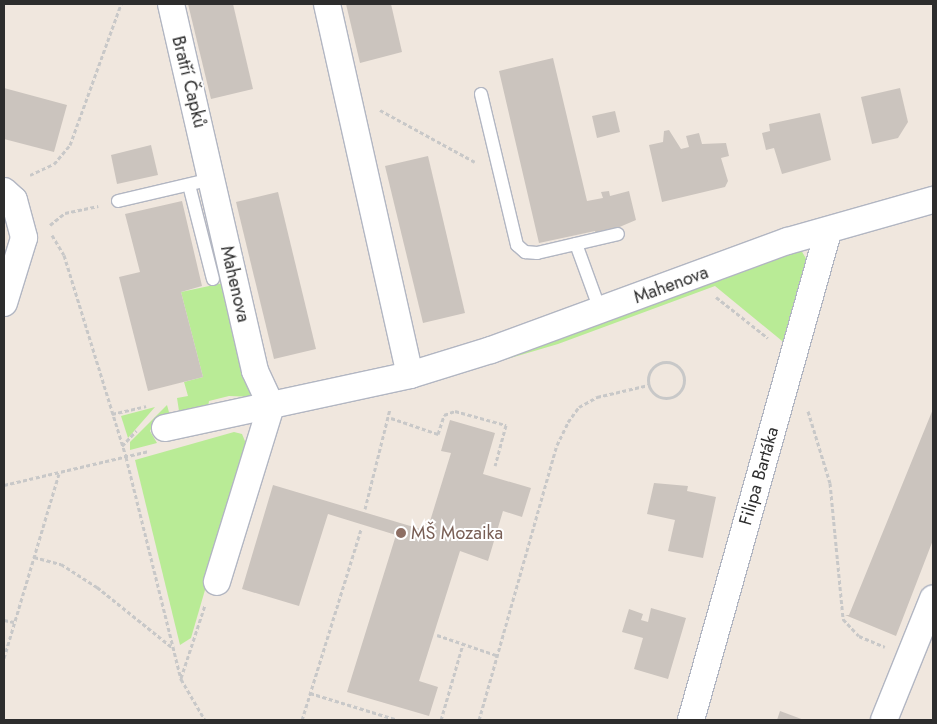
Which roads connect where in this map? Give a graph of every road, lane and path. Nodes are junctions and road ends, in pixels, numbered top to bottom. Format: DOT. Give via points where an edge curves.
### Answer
graph roads {
  1 [pos="121,4"];
  2 [pos="171,4"];
  3 [pos="327,4"];
  4 [pos="481,94"];
  5 [pos="355,118"];
  6 [pos="203,175"];
  7 [pos="500,175"];
  8 [pos="26,177"];
  9 [pos="4,191"];
  10 [pos="933,200"];
  11 [pos="118,201"];
  12 [pos="828,232"];
  13 [pos="618,234"];
  14 [pos="576,244"];
  15 [pos="213,279"];
  16 [pos="4,303"];
  17 [pos="600,310"];
  18 [pos="410,375"];
  19 [pos="649,386"];
  20 [pos="806,402"];
  21 [pos="150,406"];
  22 [pos="271,406"];
  23 [pos="112,414"];
  24 [pos="165,428"];
  25 [pos="126,458"];
  26 [pos="495,466"];
  27 [pos="59,474"];
  28 [pos="4,485"];
  29 [pos="365,509"];
  30 [pos="361,529"];
  31 [pos="34,557"];
  32 [pos="218,582"];
  33 [pos="933,599"];
  34 [pos="4,620"];
  35 [pos="14,622"];
  36 [pos="437,635"];
  37 [pos="463,644"];
  38 [pos="173,649"];
  39 [pos="499,656"];
  40 [pos="4,658"];
  41 [pos="911,658"];
  42 [pos="181,679"];
  43 [pos="310,693"];
  44 [pos="205,720"];
  45 [pos="302,720"];
  46 [pos="398,720"];
  47 [pos="441,720"];
  48 [pos="479,720"];
  49 [pos="691,720"];
  50 [pos="884,720"];
  1 -- 8 [label="path" via="70,145 54,164"];
  2 -- 6 [label="street, Bratří Čapků"];
  3 -- 5 [label="street"];
  4 -- 7 [label="lane"];
  5 -- 7 [label="path" via="382,109"];
  5 -- 18 [label="street"];
  6 -- 11 [label="lane"];
  6 -- 15 [label="lane"];
  6 -- 22 [label="street, Mahenova" via="255,371"];
  7 -- 14 [label="lane" via="517,245 525,252 537,253"];
  9 -- 16 [label="street" via="14,200 24,238"];
  10 -- 12 [label="street, Mahenova"];
  11 -- 23 [label="path" via="65,213 46,230 64,255"];
  12 -- 17 [label="street, Mahenova" via="788,241"];
  12 -- 49 [label="street, Filipa Bartáka"];
  13 -- 14 [label="lane"];
  14 -- 17 [label="lane"];
  17 -- 18 [label="street, Mahenova"];
  18 -- 22 [label="street, Mahenova"];
  19 -- 19 [label="path" via="658,396 675,396 684,386 683,371 671,362 658,364 649,374"];
  19 -- 39 [label="path" via="597,397 579,408 568,422 557,445"];
  20 -- 41 [label="path" via="830,483 843,619 859,636"];
  21 -- 23 [label="path"];
  22 -- 24 [label="street, Mahenova"];
  22 -- 32 [label="street"];
  23 -- 25 [label="path"];
  25 -- 27 [label="path"];
  25 -- 38 [label="path"];
  26 -- 29 [label="path" via="506,425 455,411 444,415 438,434 391,418"];
  27 -- 28 [label="path"];
  27 -- 31 [label="path"];
  30 -- 43 [label="path"];
  31 -- 35 [label="path"];
  31 -- 38 [label="path" via="61,564 97,588"];
  32 -- 42 [label="path" via="210,588"];
  33 -- 41 [label="street"];
  34 -- 35 [label="path"];
  35 -- 40 [label="path"];
  36 -- 37 [label="path"];
  37 -- 39 [label="path"];
  37 -- 47 [label="path"];
  38 -- 42 [label="path"];
  39 -- 48 [label="path"];
  41 -- 50 [label="street"];
  42 -- 44 [label="path"];
  43 -- 45 [label="path"];
  43 -- 46 [label="path"];
}
